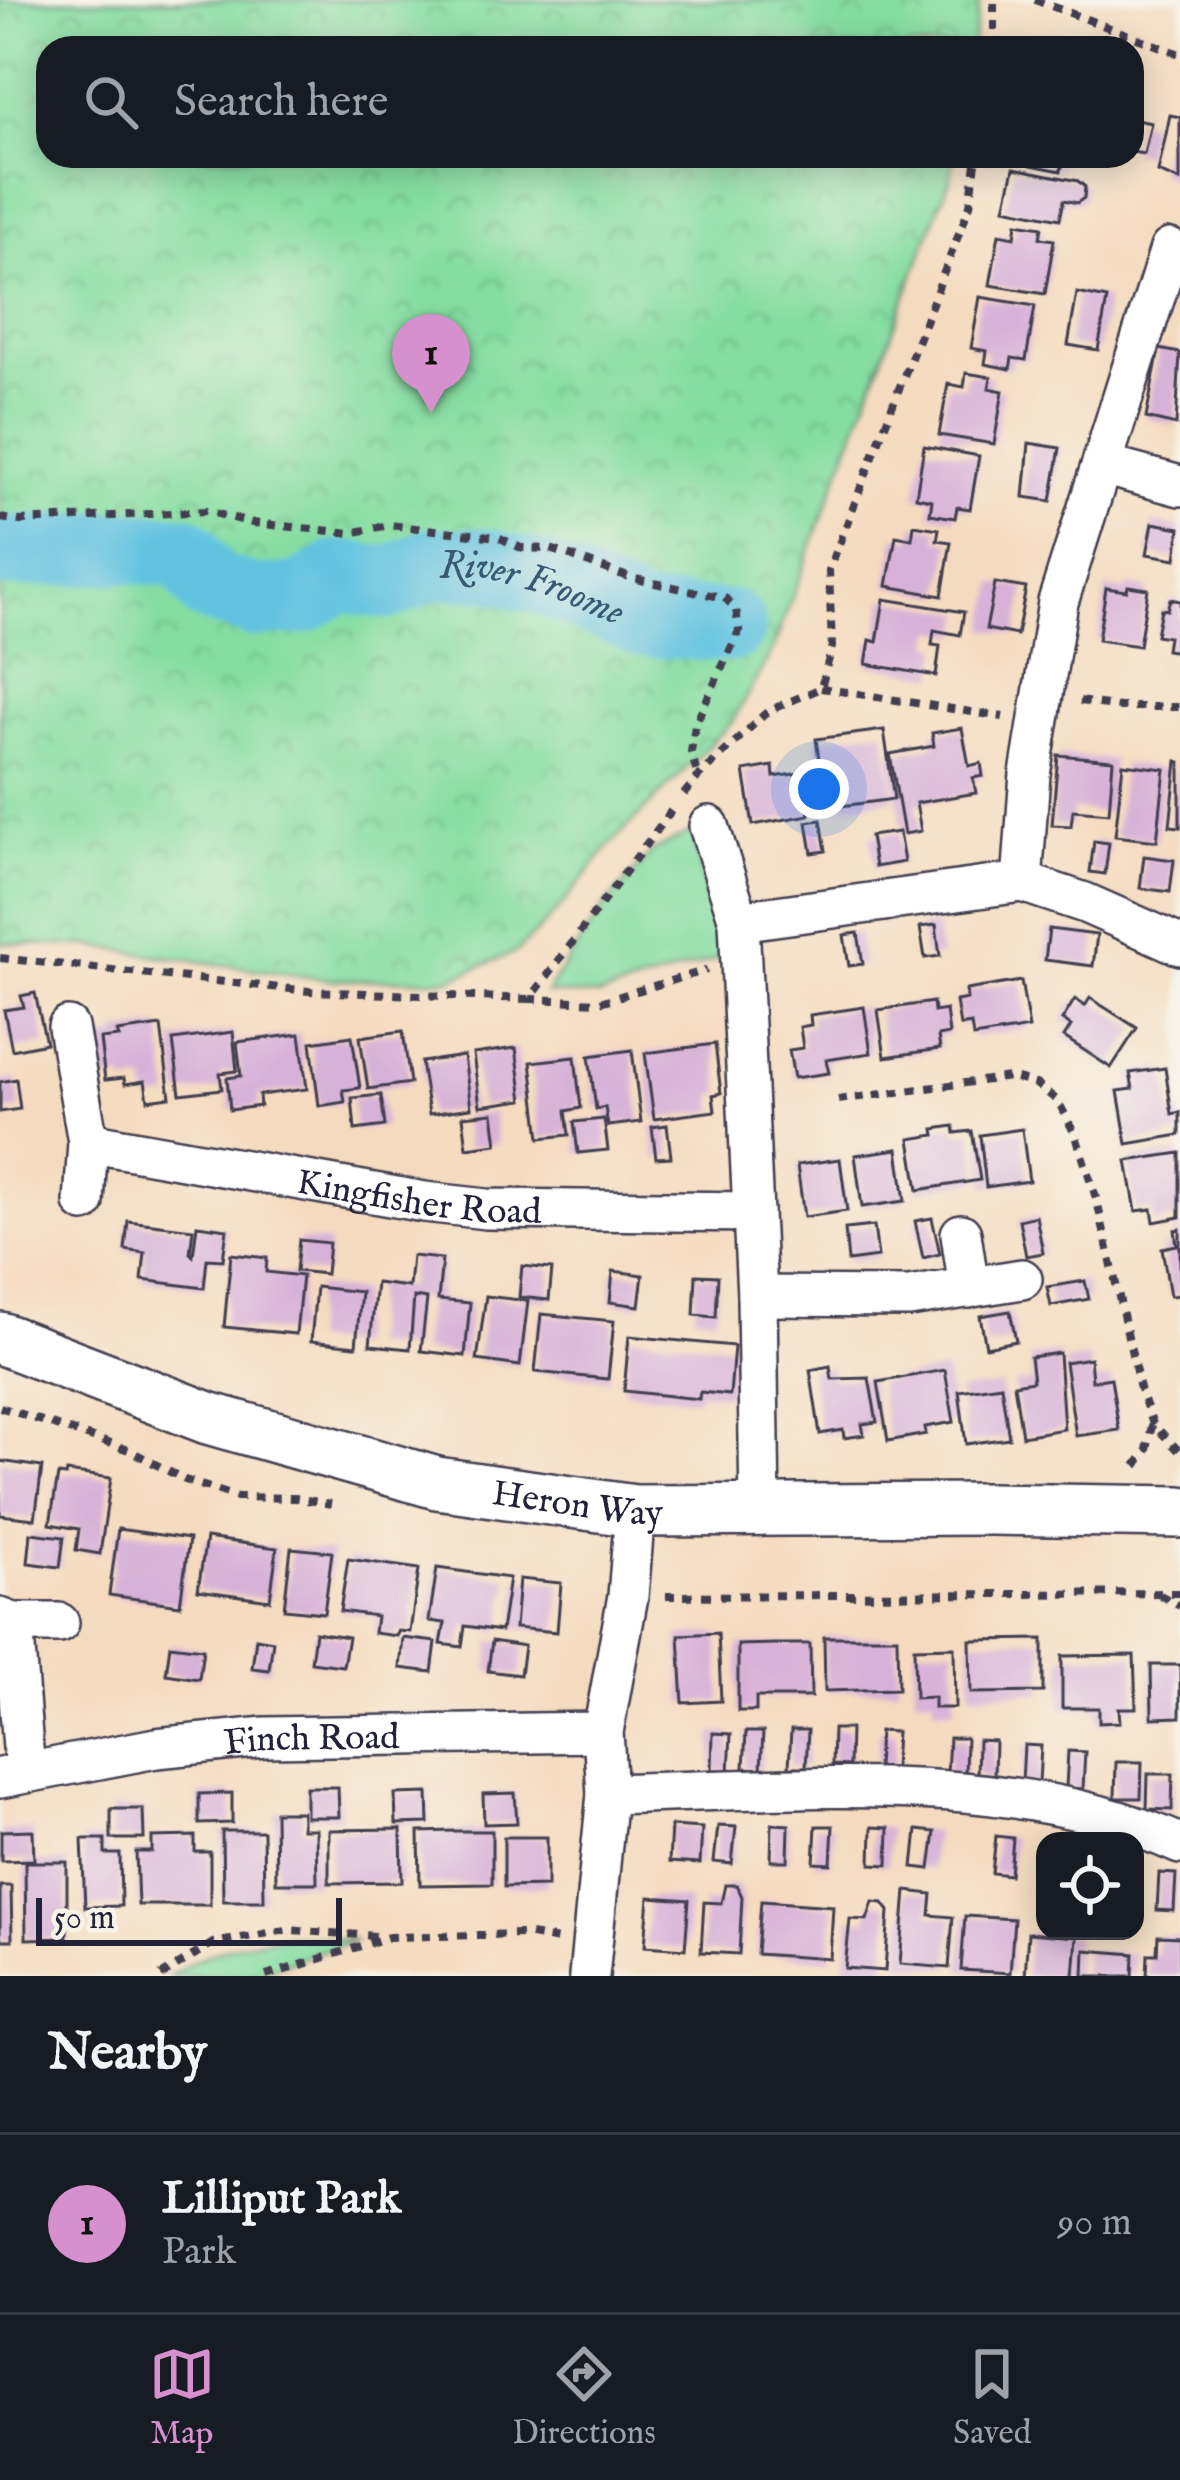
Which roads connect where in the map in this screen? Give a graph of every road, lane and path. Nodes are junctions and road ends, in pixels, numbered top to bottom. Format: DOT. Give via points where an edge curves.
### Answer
graph roads {
  1 [pos="994,0"];
  2 [pos="1035,0"];
  3 [pos="994,36"];
  4 [pos="1132,36"];
  5 [pos="1144,41"];
  6 [pos="1180,54"];
  7 [pos="975,168"];
  8 [pos="1169,249"];
  9 [pos="1102,465"];
  10 [pos="1180,486"];
  11 [pos="0,518"];
  12 [pos="821,688"];
  13 [pos="1180,707"];
  14 [pos="1040,709"];
  15 [pos="698,777"];
  16 [pos="709,826"];
  17 [pos="1022,882"];
  18 [pos="739,921"];
  19 [pos="1180,945"];
  20 [pos="0,958"];
  21 [pos="740,961"];
  22 [pos="530,998"];
  23 [pos="68,1027"];
  24 [pos="838,1100"];
  25 [pos="88,1142"];
  26 [pos="83,1202"];
  27 [pos="753,1213"];
  28 [pos="961,1234"];
  29 [pos="1022,1279"];
  30 [pos="969,1288"];
  31 [pos="757,1296"];
  32 [pos="0,1338"];
  33 [pos="1153,1424"];
  34 [pos="1180,1452"];
  35 [pos="1132,1472"];
  36 [pos="634,1511"];
  37 [pos="1180,1512"];
  38 [pos="760,1513"];
  39 [pos="1155,1593"];
  40 [pos="1180,1593"];
  41 [pos="628,1596"];
  42 [pos="1180,1606"];
  43 [pos="6,1620"];
  44 [pos="59,1623"];
  45 [pos="604,1732"];
  46 [pos="12,1775"];
  47 [pos="607,1794"];
  48 [pos="1180,1844"];
  49 [pos="389,1937"];
  50 [pos="591,1961"];
  51 [pos="161,1976"];
  52 [pos="266,1976"];
  1 -- 3 [label="path"];
  2 -- 4 [label="path"];
  5 -- 6 [label="path"];
  7 -- 12 [label="path" via="970,205 829,570 832,647"];
  8 -- 9 [label="street"];
  9 -- 10 [label="street"];
  9 -- 14 [label="street" via="1058,602"];
  11 -- 15 [label="path" via="206,511 351,533 388,525 498,537 725,598 739,631 695,725"];
  12 -- 14 [label="path"];
  12 -- 15 [label="path" via="768,711"];
  13 -- 14 [label="path"];
  14 -- 17 [label="street"];
  15 -- 16 [label="path"];
  15 -- 22 [label="path"];
  16 -- 18 [label="street"];
  17 -- 18 [label="street"];
  17 -- 19 [label="street"];
  18 -- 21 [label="street"];
  20 -- 22 [label="path" via="309,991"];
  21 -- 22 [label="path" via="600,1002"];
  21 -- 27 [label="street"];
  23 -- 25 [label="street"];
  24 -- 33 [label="path" via="1010,1077 1058,1101 1097,1201"];
  25 -- 26 [label="street"];
  25 -- 27 [label="street, Kingfisher Road" via="485,1209"];
  27 -- 31 [label="street"];
  28 -- 30 [label="street"];
  29 -- 30 [label="street"];
  30 -- 31 [label="street" via="909,1298"];
  31 -- 38 [label="street"];
  32 -- 36 [label="street, Heron Way" via="208,1418 437,1483"];
  33 -- 34 [label="path"];
  33 -- 35 [label="path"];
  36 -- 38 [label="street, Heron Way"];
  36 -- 41 [label="street"];
  37 -- 38 [label="street, Heron Way"];
  39 -- 40 [label="path"];
  39 -- 41 [label="path"];
  39 -- 42 [label="path"];
  41 -- 45 [label="street"];
  43 -- 44 [label="street"];
  43 -- 46 [label="street, Finch Road"];
  45 -- 46 [label="street, Finch Road" via="265,1737"];
  45 -- 47 [label="street"];
  47 -- 48 [label="street" via="882,1788 1018,1799"];
  47 -- 50 [label="street"];
  49 -- 50 [label="path" via="525,1934"];
  49 -- 51 [label="path" via="286,1930 213,1942"];
  49 -- 52 [label="path"];
}
